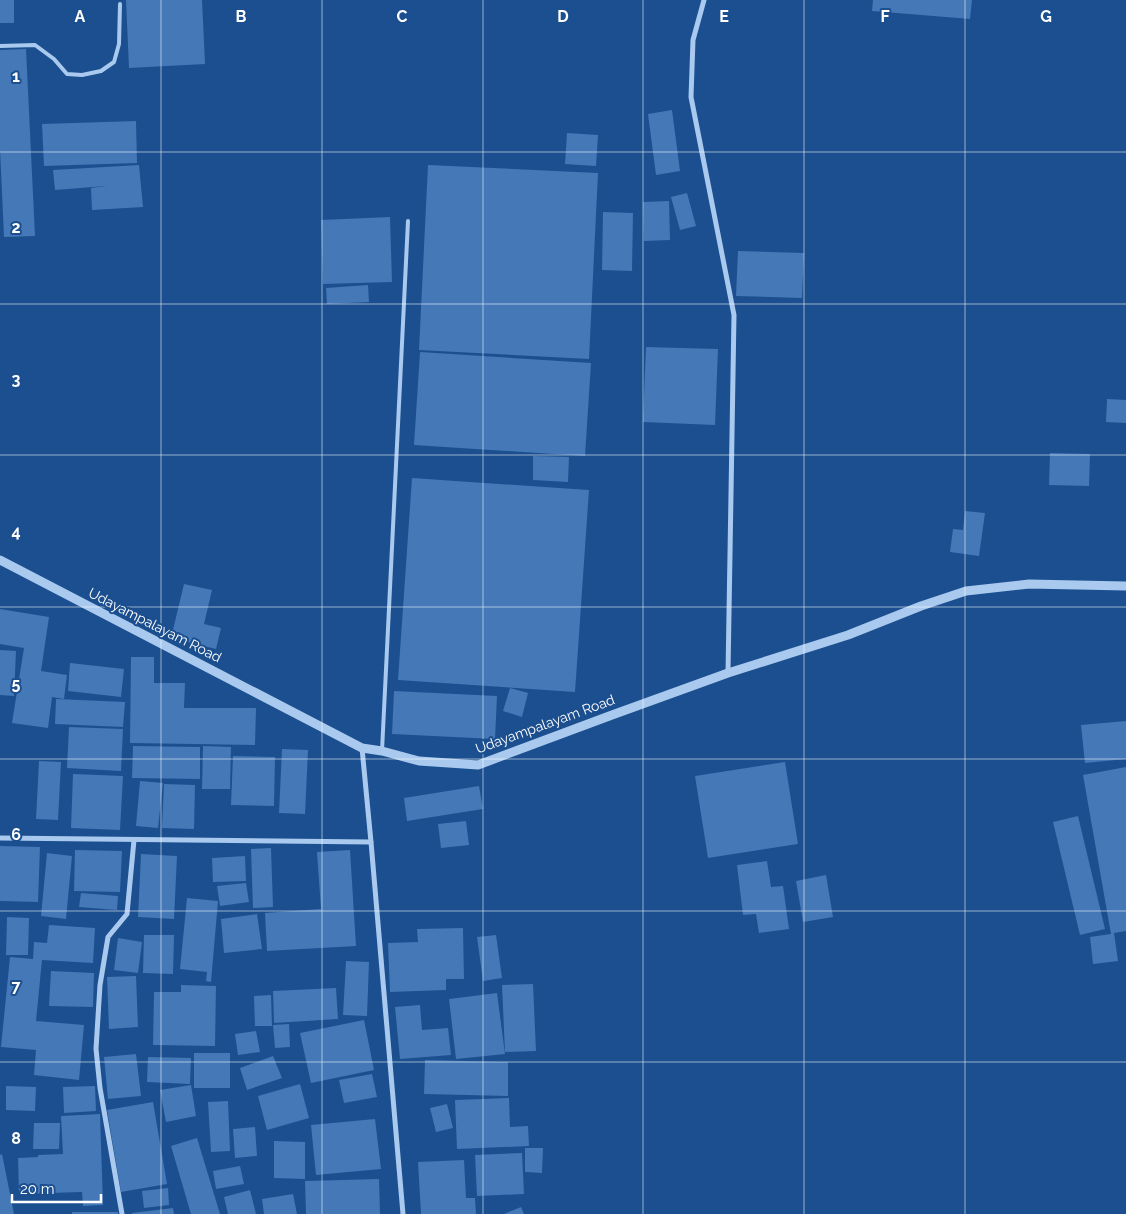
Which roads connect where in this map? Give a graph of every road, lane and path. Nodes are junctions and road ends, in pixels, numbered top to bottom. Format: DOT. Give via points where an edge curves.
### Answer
graph roads {
  1 [pos="704,0"];
  2 [pos="120,4"];
  3 [pos="0,46"];
  4 [pos="408,221"];
  5 [pos="0,560"];
  6 [pos="1126,586"];
  7 [pos="728,674"];
  8 [pos="362,748"];
  9 [pos="382,751"];
  10 [pos="0,838"];
  11 [pos="134,840"];
  12 [pos="372,842"];
  13 [pos="122,1214"];
  14 [pos="403,1214"];
  1 -- 7 [label="street" via="693,40 692,97 734,315"];
  2 -- 3 [label="lane" via="119,44 114,62 101,71 67,74 35,45"];
  4 -- 9 [label="lane"];
  5 -- 8 [label="street, Udayampalayam Road"];
  6 -- 7 [label="street, Udayampalayam Road" via="1029,584 966,591 848,635"];
  7 -- 9 [label="street, Udayampalayam Road" via="478,765 419,762"];
  8 -- 9 [label="street, Udayampalayam Road"];
  8 -- 12 [label="street"];
  10 -- 11 [label="street"];
  11 -- 12 [label="street"];
  11 -- 13 [label="street" via="127,914 108,937 100,985 96,1049"];
  12 -- 14 [label="street"];
}
